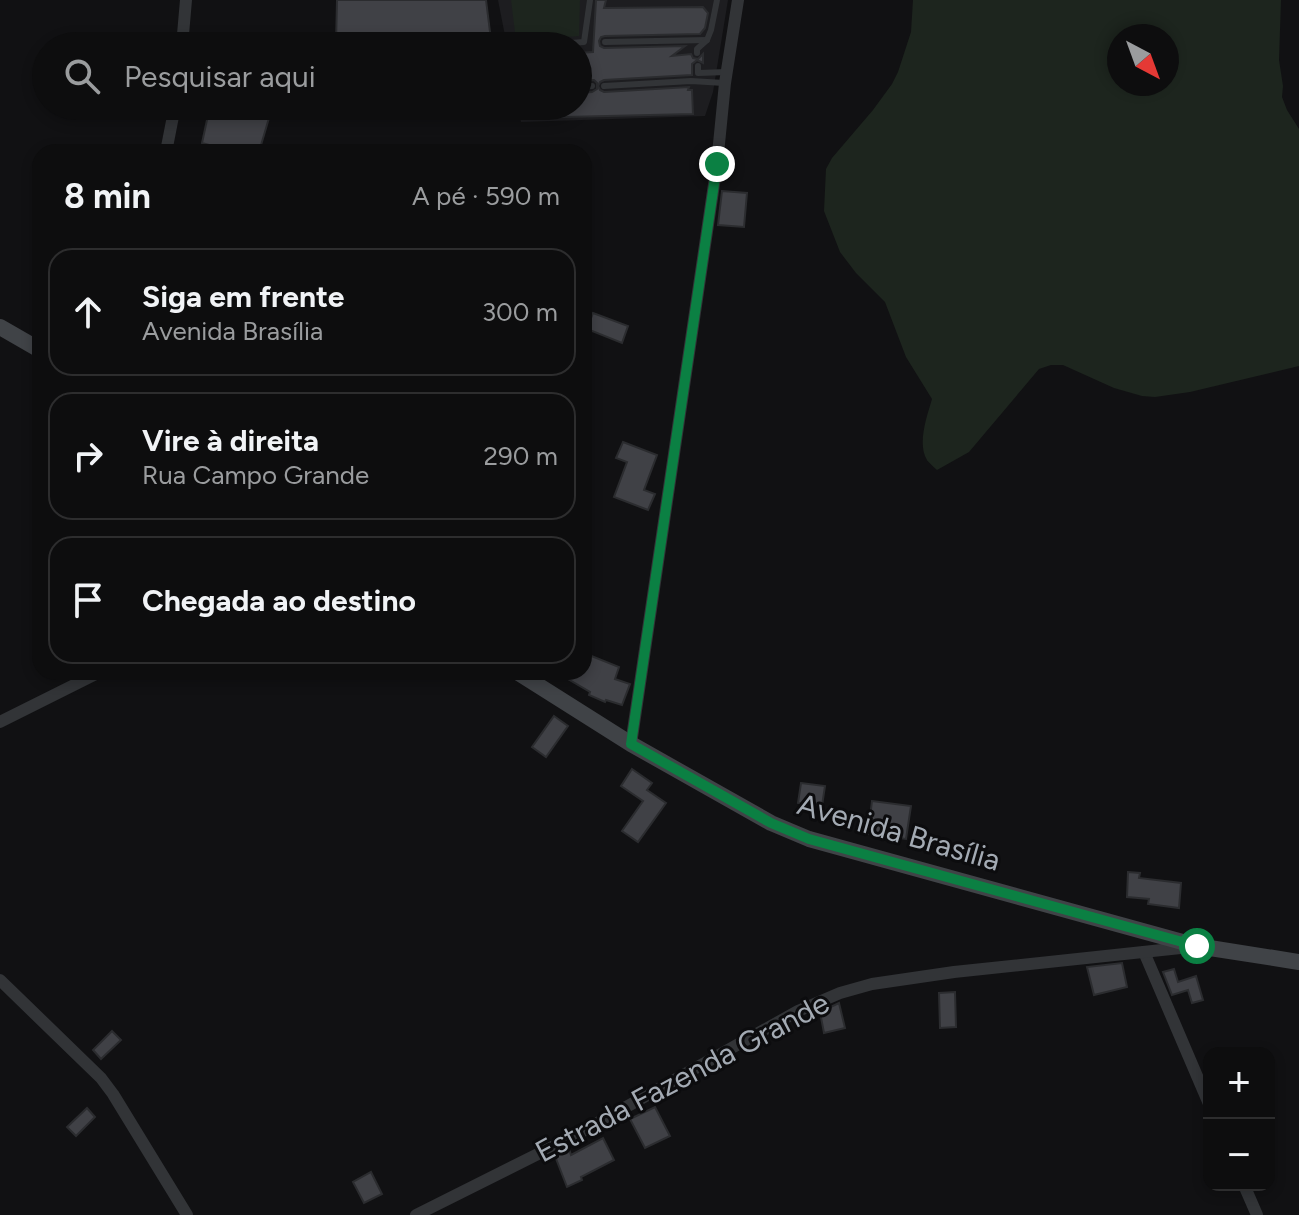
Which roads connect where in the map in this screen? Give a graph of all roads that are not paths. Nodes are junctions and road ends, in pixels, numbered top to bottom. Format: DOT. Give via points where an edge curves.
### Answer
graph roads {
  1 [pos="186,0"];
  2 [pos="590,0"];
  3 [pos="717,0"];
  4 [pos="738,0"];
  5 [pos="183,32"];
  6 [pos="585,32"];
  7 [pos="707,40"];
  8 [pos="605,42"];
  9 [pos="697,53"];
  10 [pos="698,66"];
  11 [pos="726,78"];
  12 [pos="604,86"];
  13 [pos="172,120"];
  14 [pos="168,144"];
  15 [pos="0,327"];
  16 [pos="32,345"];
  17 [pos="84,680"];
  18 [pos="530,680"];
  19 [pos="0,722"];
  20 [pos="631,744"];
  21 [pos="1197,946"];
  22 [pos="1144,952"];
  23 [pos="1299,962"];
  24 [pos="0,980"];
  25 [pos="1203,1090"];
  26 [pos="1247,1191"];
  27 [pos="187,1215"];
  28 [pos="416,1215"];
  29 [pos="1257,1215"];
  1 -- 5 [label="street"];
  2 -- 6 [label="lane"];
  3 -- 7 [label="lane"];
  4 -- 11 [label="street"];
  7 -- 8 [label="lane"];
  7 -- 9 [label="lane"];
  10 -- 11 [label="lane" via="698,73"];
  11 -- 12 [label="lane"];
  11 -- 20 [label="street"];
  13 -- 14 [label="street"];
  15 -- 16 [label="main road"];
  17 -- 19 [label="street"];
  18 -- 20 [label="main road, Avenida Brasília"];
  20 -- 21 [label="main road, Avenida Brasília" via="809,839"];
  21 -- 22 [label="street, Estrada Fazenda Grande"];
  21 -- 23 [label="main road, Avenida Brasília"];
  22 -- 25 [label="street"];
  22 -- 28 [label="street, Estrada Fazenda Grande" via="954,972 872,984 829,997"];
  24 -- 27 [label="street" via="113,1094"];
  26 -- 29 [label="street"];
}
